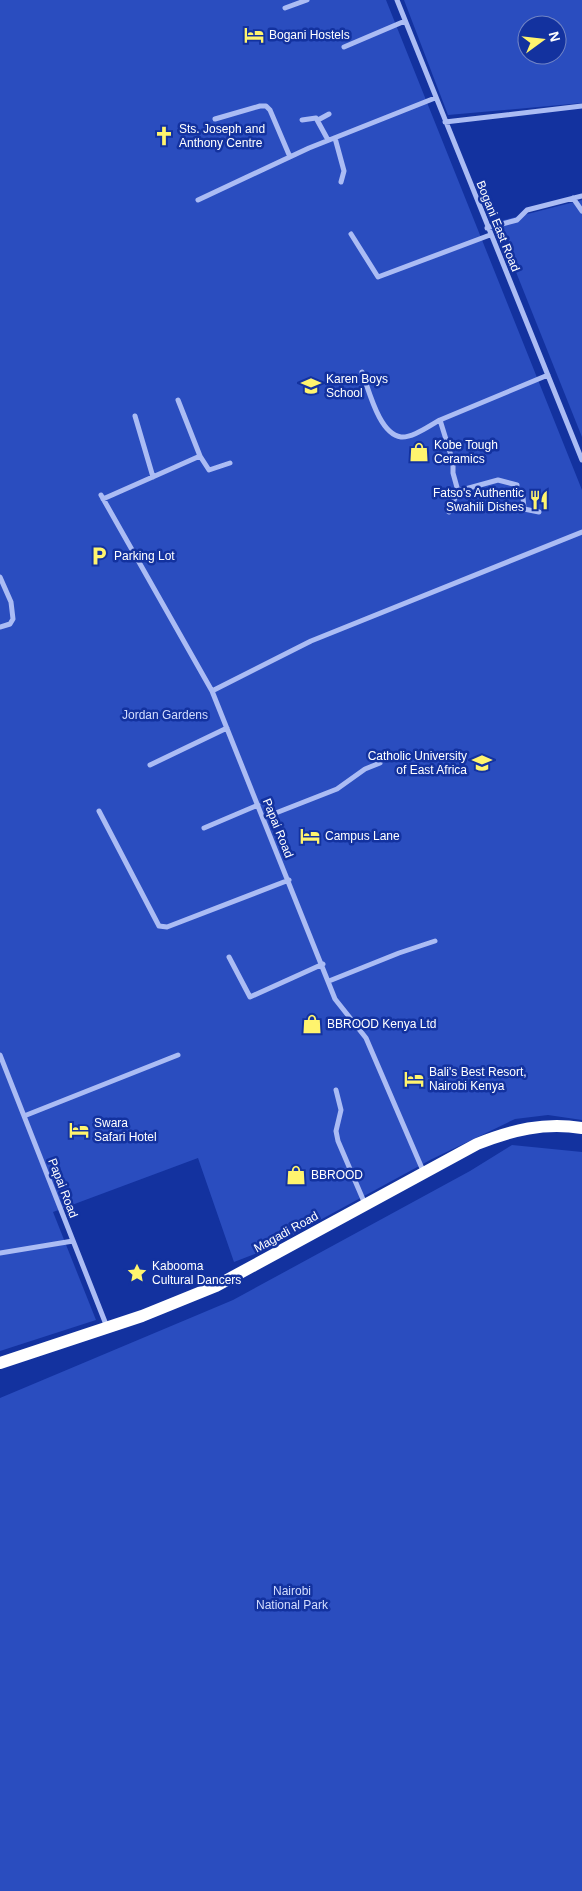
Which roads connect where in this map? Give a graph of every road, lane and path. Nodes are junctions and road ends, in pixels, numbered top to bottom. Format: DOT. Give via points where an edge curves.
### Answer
graph roads {
  1 [pos="307,0"];
  2 [pos="397,0"];
  3 [pos="286,8"];
  4 [pos="405,21"];
  5 [pos="344,47"];
  6 [pos="435,98"];
  7 [pos="582,106"];
  8 [pos="330,114"];
  9 [pos="216,119"];
  10 [pos="302,120"];
  11 [pos="318,120"];
  12 [pos="445,122"];
  13 [pos="335,138"];
  14 [pos="328,140"];
  15 [pos="290,157"];
  16 [pos="341,182"];
  17 [pos="582,196"];
  18 [pos="573,198"];
  19 [pos="198,200"];
  20 [pos="582,211"];
  21 [pos="487,228"];
  22 [pos="351,234"];
  23 [pos="490,235"];
  24 [pos="362,372"];
  25 [pos="548,375"];
  26 [pos="178,400"];
  27 [pos="135,416"];
  28 [pos="440,420"];
  29 [pos="200,456"];
  30 [pos="582,460"];
  31 [pos="230,463"];
  32 [pos="153,477"];
  33 [pos="458,491"];
  34 [pos="449,512"];
  35 [pos="539,512"];
  36 [pos="582,532"];
  37 [pos="0,577"];
  38 [pos="0,627"];
  39 [pos="212,691"];
  40 [pos="227,728"];
  41 [pos="380,763"];
  42 [pos="150,765"];
  43 [pos="258,806"];
  44 [pos="98,812"];
  45 [pos="264,818"];
  46 [pos="204,828"];
  47 [pos="289,880"];
  48 [pos="435,941"];
  49 [pos="229,957"];
  50 [pos="323,964"];
  51 [pos="330,981"];
  52 [pos="0,1055"];
  53 [pos="178,1055"];
  54 [pos="336,1090"];
  55 [pos="24,1116"];
  56 [pos="582,1128"];
  57 [pos="424,1173"];
  58 [pos="365,1204"];
  59 [pos="73,1241"];
  60 [pos="0,1254"];
  61 [pos="107,1328"];
  62 [pos="0,1363"];
  1 -- 3 [label="street"];
  2 -- 4 [label="street, Bogani East Road"];
  4 -- 5 [label="street"];
  4 -- 6 [label="street, Bogani East Road"];
  6 -- 12 [label="street, Bogani East Road"];
  6 -- 13 [label="street"];
  7 -- 12 [label="street"];
  8 -- 11 [label="street"];
  9 -- 15 [label="street" via="266,106"];
  10 -- 11 [label="street" via="313,117"];
  11 -- 14 [label="street"];
  12 -- 21 [label="street, Bogani East Road"];
  13 -- 14 [label="street"];
  13 -- 16 [label="street" via="344,171"];
  14 -- 15 [label="street"];
  15 -- 19 [label="street"];
  17 -- 18 [label="street"];
  18 -- 20 [label="street"];
  18 -- 21 [label="street" via="527,210 517,220"];
  21 -- 23 [label="street, Bogani East Road"];
  22 -- 23 [label="street" via="378,277"];
  23 -- 25 [label="street, Bogani East Road"];
  24 -- 28 [label="street" via="378,416 386,428 397,435 408,435"];
  25 -- 28 [label="street"];
  25 -- 30 [label="street, Bogani East Road"];
  26 -- 29 [label="street"];
  27 -- 32 [label="street"];
  28 -- 33 [label="street" via="454,462"];
  29 -- 31 [label="street" via="210,470"];
  29 -- 32 [label="street"];
  32 -- 39 [label="street, Papai Road" via="102,497"];
  33 -- 34 [label="street"];
  33 -- 35 [label="street" via="504,481 517,485 524,509"];
  36 -- 39 [label="street" via="311,641"];
  37 -- 38 [label="street" via="11,602 14,619"];
  39 -- 40 [label="street, Papai Road"];
  40 -- 42 [label="street"];
  40 -- 43 [label="street, Papai Road"];
  41 -- 45 [label="street" via="365,769 337,789"];
  43 -- 45 [label="street, Papai Road"];
  43 -- 46 [label="street"];
  44 -- 47 [label="street" via="158,926 167,927"];
  45 -- 47 [label="street, Papai Road"];
  47 -- 50 [label="street, Papai Road"];
  48 -- 51 [label="street"];
  49 -- 50 [label="street" via="250,997"];
  50 -- 51 [label="street, Papai Road"];
  51 -- 57 [label="street, Papai Road" via="339,1005 366,1038"];
  52 -- 55 [label="street, Papai Road"];
  53 -- 55 [label="street"];
  54 -- 58 [label="street" via="341,1110 336,1131 338,1141"];
  55 -- 59 [label="street, Papai Road"];
  56 -- 57 [label="highway, Magadi Road" via="521,1128 477,1144"];
  57 -- 58 [label="highway, Magadi Road"];
  58 -- 61 [label="highway, Magadi Road" via="216,1286"];
  59 -- 60 [label="street"];
  59 -- 61 [label="street, Papai Road"];
  61 -- 62 [label="highway, Magadi Road"];
}
